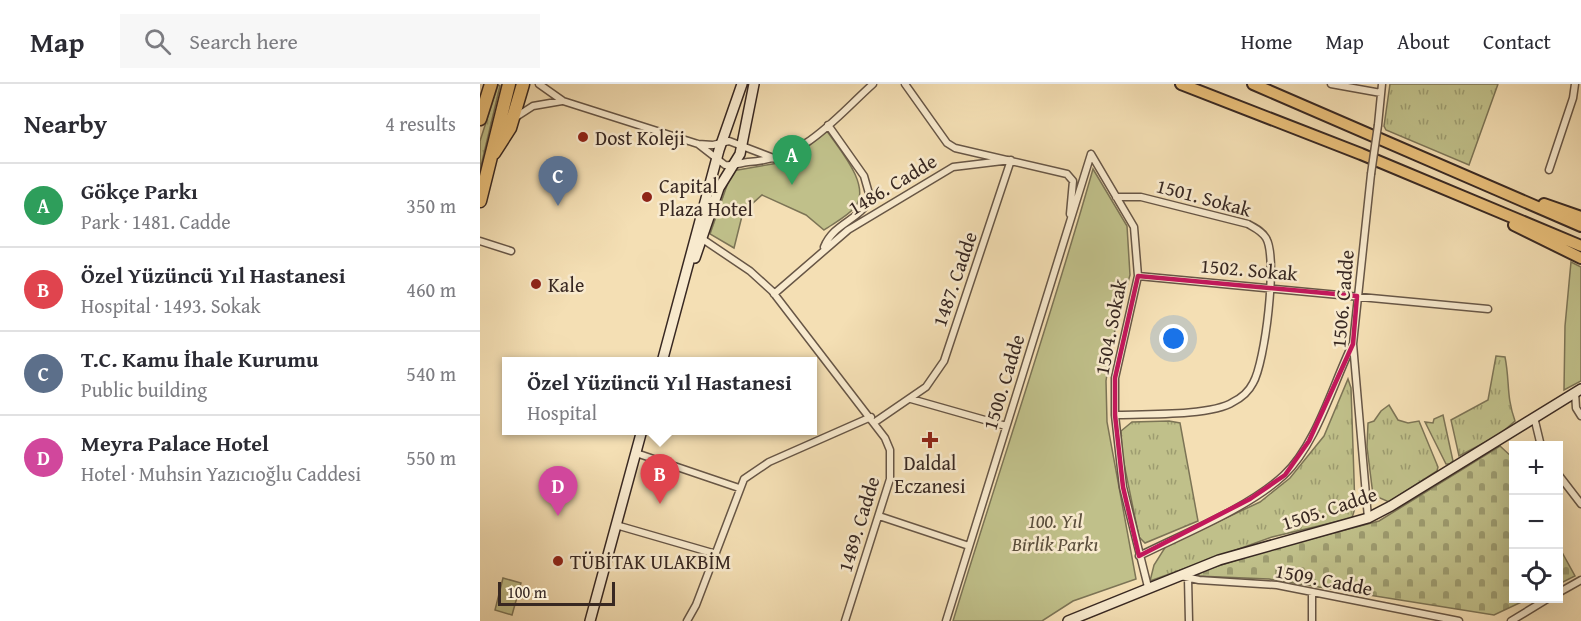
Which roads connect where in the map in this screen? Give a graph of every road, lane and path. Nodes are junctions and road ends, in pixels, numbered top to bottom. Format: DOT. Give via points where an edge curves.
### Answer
graph roads {
  1 [pos="491,84"];
  2 [pos="509,84"];
  3 [pos="523,84"];
  4 [pos="539,84"];
  5 [pos="741,84"];
  6 [pos="754,84"];
  7 [pos="873,84"];
  8 [pos="904,84"];
  9 [pos="1181,84"];
  10 [pos="1253,84"];
  11 [pos="1331,84"];
  12 [pos="1382,84"];
  13 [pos="1575,84"];
  14 [pos="1381,93"];
  15 [pos="1573,98"];
  16 [pos="562,101"];
  17 [pos="1581,101"];
  18 [pos="480,119"];
  19 [pos="511,121"];
  20 [pos="828,125"];
  21 [pos="723,141"];
  22 [pos="698,144"];
  23 [pos="742,147"];
  24 [pos="1091,154"];
  25 [pos="491,156"];
  26 [pos="776,159"];
  27 [pos="1011,160"];
  28 [pos="717,161"];
  29 [pos="732,166"];
  30 [pos="1549,170"];
  31 [pos="1503,193"];
  32 [pos="1458,194"];
  33 [pos="1116,197"];
  34 [pos="480,201"];
  35 [pos="1581,217"];
  36 [pos="1069,226"];
  37 [pos="1581,226"];
  38 [pos="699,240"];
  39 [pos="480,241"];
  40 [pos="1581,246"];
  41 [pos="822,250"];
  42 [pos="511,251"];
  43 [pos="1581,258"];
  44 [pos="1138,276"];
  45 [pos="1270,288"];
  46 [pos="774,294"];
  47 [pos="1357,296"];
  48 [pos="1488,309"];
  49 [pos="1353,344"];
  50 [pos="663,357"];
  51 [pos="1578,390"];
  52 [pos="911,399"];
  53 [pos="1115,415"];
  54 [pos="1581,416"];
  55 [pos="1533,417"];
  56 [pos="873,420"];
  57 [pos="1006,426"];
  58 [pos="641,435"];
  59 [pos="1539,441"];
  60 [pos="636,453"];
  61 [pos="1563,481"];
  62 [pos="740,488"];
  63 [pos="1581,504"];
  64 [pos="879,516"];
  65 [pos="1368,518"];
  66 [pos="616,525"];
  67 [pos="969,546"];
  68 [pos="716,554"];
  69 [pos="1139,556"];
  70 [pos="1185,577"];
  71 [pos="1581,580"];
  72 [pos="1148,587"];
  73 [pos="1563,590"];
  74 [pos="1312,593"];
  75 [pos="1541,603"];
  76 [pos="590,621"];
  77 [pos="687,621"];
  78 [pos="845,621"];
  79 [pos="946,621"];
  80 [pos="1068,621"];
  81 [pos="1189,621"];
  82 [pos="1312,621"];
  83 [pos="1459,621"];
  84 [pos="1511,621"];
  1 -- 18 [label="highway"];
  2 -- 25 [label="highway"];
  3 -- 19 [label="highway"];
  4 -- 16 [label="street"];
  5 -- 21 [label="main road"];
  6 -- 23 [label="main road"];
  7 -- 20 [label="street"];
  8 -- 27 [label="street" via="946,143"];
  9 -- 32 [label="main road"];
  10 -- 31 [label="main road"];
  11 -- 14 [label="street"];
  12 -- 14 [label="street, 1506. Cadde"];
  13 -- 15 [label="street"];
  14 -- 47 [label="street, 1506. Cadde, bridge"];
  15 -- 17 [label="street"];
  15 -- 30 [label="street"];
  16 -- 19 [label="street" via="533,105"];
  16 -- 22 [label="street"];
  19 -- 25 [label="highway"];
  20 -- 26 [label="street" via="801,148"];
  20 -- 41 [label="street" via="864,176 870,197 863,211 840,225"];
  21 -- 22 [label="street"];
  21 -- 23 [label="street"];
  21 -- 28 [label="main road"];
  22 -- 28 [label="street"];
  23 -- 26 [label="street"];
  23 -- 29 [label="main road"];
  24 -- 33 [label="street, 1504. Sokak"];
  24 -- 36 [label="street, 1500. Cadde"];
  25 -- 34 [label="highway"];
  26 -- 29 [label="street"];
  27 -- 36 [label="street, 1486. Cadde" via="1071,178"];
  27 -- 41 [label="street, 1486. Cadde" via="953,167"];
  27 -- 52 [label="street, 1487. Cadde" via="944,361 926,387"];
  28 -- 29 [label="street"];
  28 -- 38 [label="main road"];
  29 -- 38 [label="main road"];
  31 -- 35 [label="main road"];
  31 -- 37 [label="main road"];
  32 -- 40 [label="main road"];
  32 -- 43 [label="main road"];
  33 -- 44 [label="street, 1504. Sokak" via="1134,227"];
  33 -- 45 [label="street, 1501. Sokak" via="1141,197 1259,230 1267,240"];
  36 -- 57 [label="street, 1500. Cadde"];
  38 -- 46 [label="street, 1489. Cadde" via="758,277"];
  38 -- 50 [label="main road"];
  39 -- 42 [label="street"];
  41 -- 46 [label="street, 1486. Cadde"];
  44 -- 45 [label="street, 1502. Sokak"];
  44 -- 53 [label="street, 1504. Sokak" via="1115,378"];
  45 -- 47 [label="street, 1502. Sokak"];
  45 -- 53 [label="street, 1501. Sokak" via="1259,367 1253,384 1242,397 1230,405 1203,411"];
  46 -- 56 [label="street, 1489. Cadde"];
  47 -- 48 [label="street, 1502. Sokak"];
  47 -- 49 [label="street, 1506. Cadde"];
  49 -- 65 [label="street, 1506. Cadde"];
  49 -- 69 [label="street" via="1309,441 1285,475 1250,499"];
  51 -- 54 [label="street" via="1576,408"];
  51 -- 55 [label="main road, 1505. Cadde"];
  52 -- 56 [label="street, 1487. Cadde"];
  52 -- 57 [label="street"];
  53 -- 69 [label="street, 1504. Sokak" via="1124,487"];
  55 -- 59 [label="street"];
  55 -- 65 [label="main road, 1505. Cadde"];
  56 -- 62 [label="street" via="754,470"];
  56 -- 64 [label="street, 1489. Cadde" via="885,438 891,465"];
  57 -- 67 [label="street, 1500. Cadde"];
  58 -- 60 [label="main road"];
  60 -- 62 [label="street"];
  60 -- 66 [label="main road"];
  61 -- 63 [label="street"];
  62 -- 68 [label="street"];
  64 -- 67 [label="street"];
  64 -- 78 [label="street, 1489. Cadde"];
  65 -- 70 [label="main road, 1505. Cadde" via="1219,560"];
  66 -- 68 [label="street"];
  66 -- 76 [label="main road"];
  67 -- 79 [label="street, 1500. Cadde"];
  68 -- 77 [label="street"];
  69 -- 72 [label="street, 1504. Sokak"];
  70 -- 72 [label="main road, 1505. Cadde"];
  70 -- 74 [label="street, 1509. Cadde" via="1265,584"];
  70 -- 81 [label="street"];
  71 -- 73 [label="street"];
  72 -- 80 [label="main road, 1505. Cadde"];
  74 -- 82 [label="street"];
  74 -- 83 [label="street, 1509. Cadde"];
  75 -- 84 [label="street"];
}
